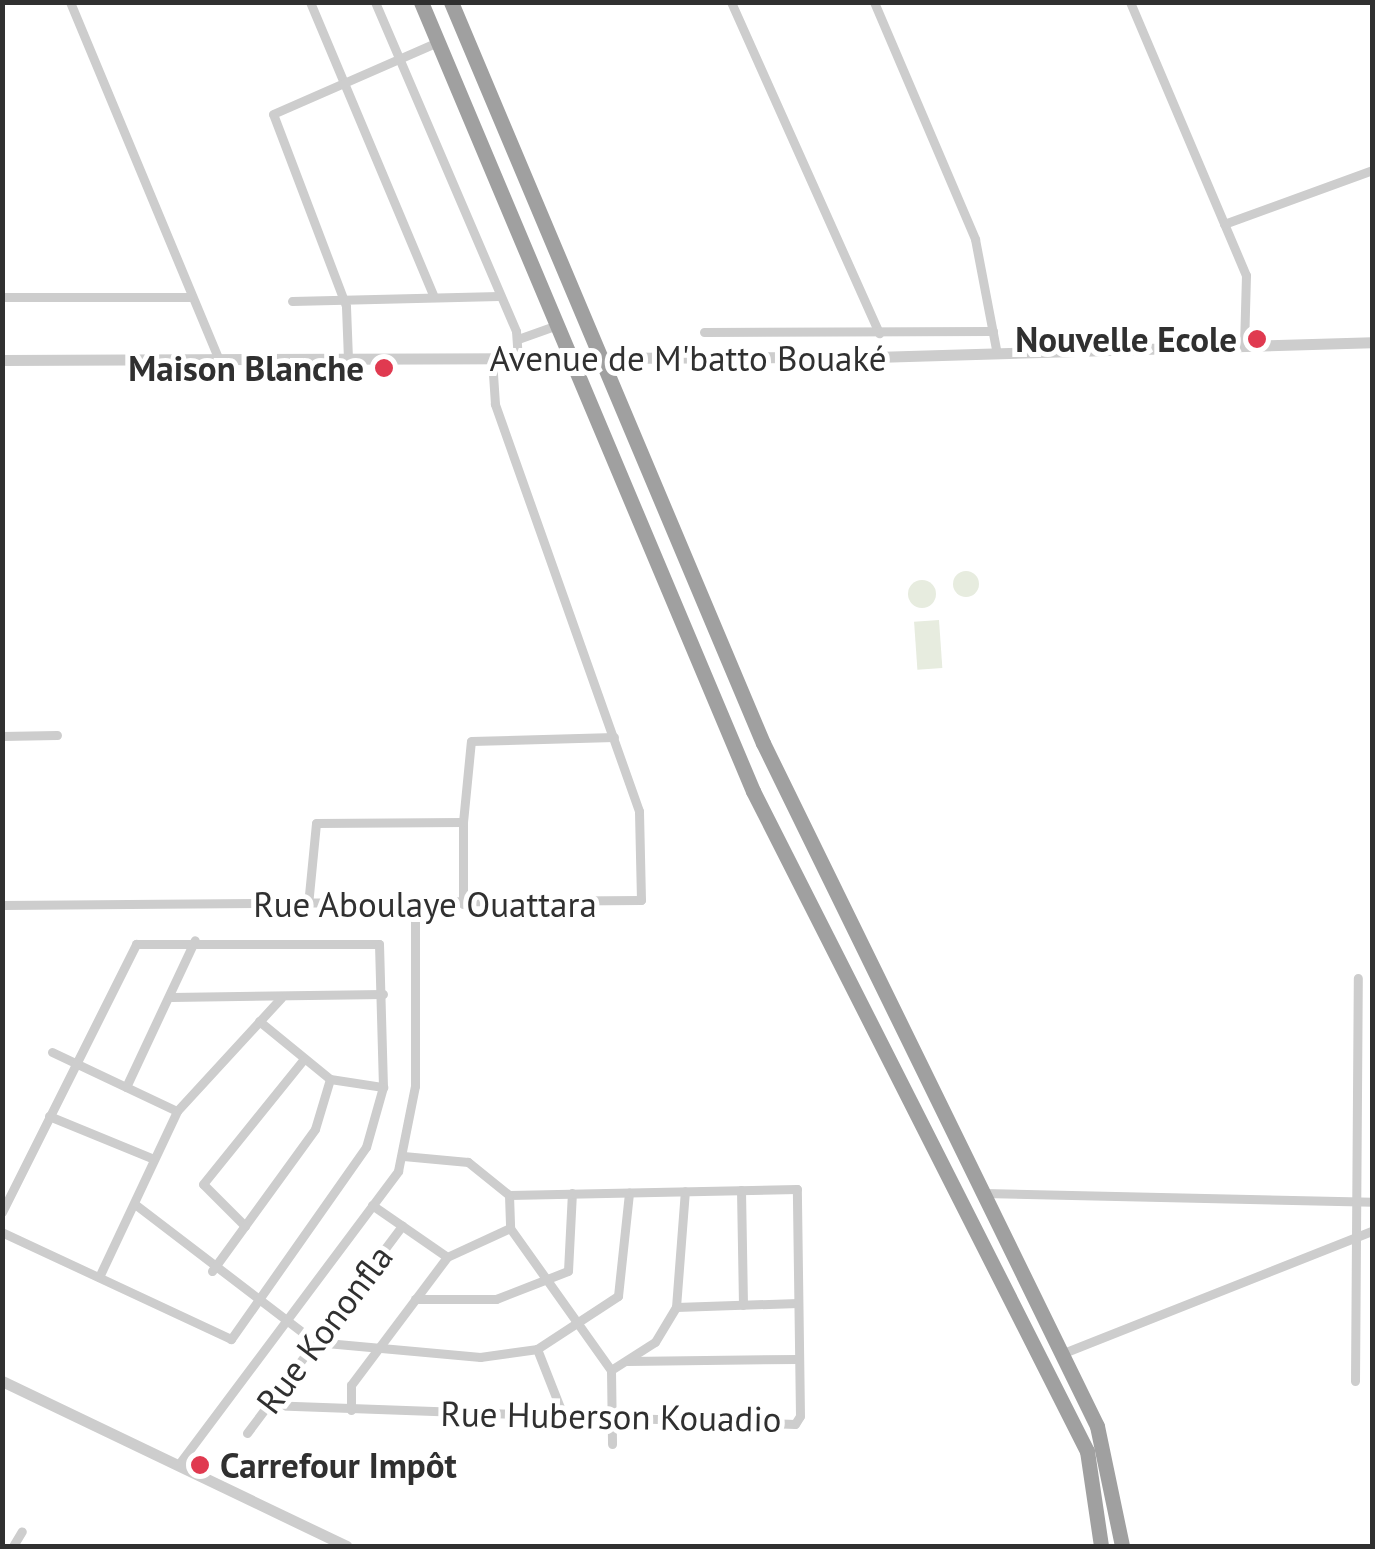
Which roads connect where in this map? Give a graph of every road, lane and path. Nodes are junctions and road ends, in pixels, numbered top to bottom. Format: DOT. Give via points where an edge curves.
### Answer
graph roads {
  1 [pos="70,2"];
  2 [pos="310,2"];
  3 [pos="375,2"];
  4 [pos="421,2"];
  5 [pos="451,2"];
  6 [pos="731,2"];
  7 [pos="874,2"];
  8 [pos="1130,2"];
  9 [pos="438,42"];
  10 [pos="399,56"];
  11 [pos="343,82"];
  12 [pos="1372,170"];
  13 [pos="1224,224"];
  14 [pos="433,295"];
  15 [pos="500,296"];
  16 [pos="190,297"];
  17 [pos="2,298"];
  18 [pos="342,298"];
  19 [pos="292,301"];
  20 [pos="558,324"];
  21 [pos="993,331"];
  22 [pos="704,332"];
  23 [pos="878,332"];
  24 [pos="518,339"];
  25 [pos="1372,342"];
  26 [pos="1244,346"];
  27 [pos="997,354"];
  28 [pos="218,358"];
  29 [pos="348,359"];
  30 [pos="492,359"];
  31 [pos="2,360"];
  32 [pos="518,360"];
  33 [pos="573,360"];
  34 [pos="604,360"];
  35 [pos="57,735"];
  36 [pos="2,736"];
  37 [pos="614,737"];
  38 [pos="462,822"];
  39 [pos="463,904"];
  40 [pos="2,905"];
  41 [pos="308,905"];
  42 [pos="415,918"];
  43 [pos="195,940"];
  44 [pos="1358,978"];
  45 [pos="383,994"];
  46 [pos="170,997"];
  47 [pos="282,998"];
  48 [pos="259,1021"];
  49 [pos="52,1052"];
  50 [pos="303,1060"];
  51 [pos="75,1062"];
  52 [pos="330,1079"];
  53 [pos="126,1086"];
  54 [pos="384,1087"];
  55 [pos="178,1112"];
  56 [pos="49,1116"];
  57 [pos="403,1156"];
  58 [pos="154,1158"];
  59 [pos="740,1190"];
  60 [pos="685,1191"];
  61 [pos="628,1192"];
  62 [pos="572,1194"];
  63 [pos="983,1194"];
  64 [pos="510,1196"];
  65 [pos="1356,1202"];
  66 [pos="1372,1202"];
  67 [pos="136,1205"];
  68 [pos="372,1205"];
  69 [pos="2,1212"];
  70 [pos="245,1226"];
  71 [pos="402,1226"];
  72 [pos="510,1228"];
  73 [pos="1372,1231"];
  74 [pos="2,1232"];
  75 [pos="1354,1239"];
  76 [pos="447,1257"];
  77 [pos="212,1271"];
  78 [pos="99,1277"];
  79 [pos="554,1280"];
  80 [pos="415,1299"];
  81 [pos="258,1303"];
  82 [pos="798,1304"];
  83 [pos="743,1305"];
  84 [pos="676,1307"];
  85 [pos="284,1322"];
  86 [pos="584,1326"];
  87 [pos="315,1342"];
  88 [pos="538,1349"];
  89 [pos="375,1354"];
  90 [pos="1061,1354"];
  91 [pos="799,1359"];
  92 [pos="626,1361"];
  93 [pos="612,1370"];
  94 [pos="2,1381"];
  95 [pos="1355,1381"];
  96 [pos="267,1405"];
  97 [pos="351,1410"];
  98 [pos="563,1414"];
  99 [pos="612,1416"];
  100 [pos="246,1432"];
  101 [pos="612,1444"];
  102 [pos="179,1464"];
  103 [pos="22,1532"];
  104 [pos="1106,1545"];
  105 [pos="13,1546"];
  106 [pos="346,1546"];
  107 [pos="1122,1546"];
  1 -- 16 [label="street"];
  2 -- 11 [label="street"];
  3 -- 10 [label="street"];
  4 -- 9 [label="highway"];
  5 -- 34 [label="highway"];
  6 -- 23 [label="street"];
  7 -- 21 [label="street" via="975,240"];
  8 -- 13 [label="street"];
  9 -- 10 [label="street"];
  9 -- 20 [label="highway"];
  10 -- 11 [label="street"];
  10 -- 15 [label="street"];
  11 -- 14 [label="street"];
  11 -- 18 [label="street" via="273,114"];
  12 -- 13 [label="street"];
  13 -- 26 [label="street" via="1246,276"];
  14 -- 15 [label="street"];
  14 -- 18 [label="street"];
  15 -- 24 [label="street"];
  16 -- 17 [label="street"];
  16 -- 28 [label="street"];
  18 -- 19 [label="street"];
  18 -- 29 [label="street"];
  20 -- 24 [label="street"];
  20 -- 33 [label="highway"];
  21 -- 23 [label="street"];
  21 -- 27 [label="street"];
  22 -- 23 [label="street"];
  24 -- 32 [label="street"];
  25 -- 26 [label="street, Avenue de M'batto Bouaké"];
  26 -- 27 [label="street, Avenue de M'batto Bouaké"];
  27 -- 34 [label="street, Avenue de M'batto Bouaké"];
  28 -- 29 [label="street, Avenue de M'batto Bouaké"];
  28 -- 31 [label="street, Avenue de M'batto Bouaké"];
  29 -- 30 [label="street, Avenue de M'batto Bouaké"];
  30 -- 32 [label="street, Avenue de M'batto Bouaké"];
  30 -- 37 [label="street, Rue Aboulaye Ouattara" via="496,404"];
  32 -- 33 [label="street, Avenue de M'batto Bouaké"];
  33 -- 34 [label="street, Avenue de M'batto Bouaké"];
  33 -- 104 [label="highway" via="752,791 1087,1451"];
  34 -- 63 [label="highway" via="763,743"];
  35 -- 36 [label="street"];
  37 -- 38 [label="street" via="471,741"];
  37 -- 39 [label="street, Rue Aboulaye Ouattara" via="640,811 640,900"];
  38 -- 39 [label="street"];
  38 -- 41 [label="street" via="316,823"];
  39 -- 41 [label="street, Rue Aboulaye Ouattara"];
  40 -- 41 [label="street, Rue Aboulaye Ouattara"];
  42 -- 57 [label="street" via="415,1086"];
  43 -- 45 [label="street" via="373,938"];
  43 -- 46 [label="street"];
  43 -- 51 [label="street" via="146,940 129,951"];
  44 -- 65 [label="street"];
  45 -- 47 [label="street"];
  45 -- 54 [label="street"];
  46 -- 47 [label="street"];
  46 -- 53 [label="street"];
  47 -- 48 [label="street"];
  48 -- 50 [label="street"];
  48 -- 55 [label="street"];
  49 -- 51 [label="street"];
  50 -- 52 [label="street"];
  50 -- 70 [label="street" via="232,1137 203,1184"];
  51 -- 53 [label="street"];
  51 -- 56 [label="street"];
  52 -- 54 [label="street"];
  52 -- 70 [label="street" via="315,1129"];
  53 -- 55 [label="street"];
  54 -- 81 [label="street" via="346,1185"];
  55 -- 58 [label="street"];
  56 -- 58 [label="street"];
  56 -- 69 [label="street"];
  57 -- 64 [label="street" via="468,1162"];
  57 -- 68 [label="street"];
  58 -- 67 [label="street"];
  59 -- 60 [label="street, Rue Huberson Kouadio"];
  59 -- 82 [label="street, Rue Huberson Kouadio" via="796,1189"];
  59 -- 83 [label="street"];
  60 -- 61 [label="street, Rue Huberson Kouadio"];
  60 -- 84 [label="street"];
  61 -- 62 [label="street, Rue Huberson Kouadio"];
  61 -- 86 [label="street" via="628,1268 618,1296"];
  62 -- 64 [label="street, Rue Huberson Kouadio"];
  62 -- 79 [label="street" via="573,1256"];
  63 -- 65 [label="street"];
  63 -- 90 [label="highway"];
  64 -- 72 [label="street"];
  65 -- 66 [label="street"];
  65 -- 75 [label="street"];
  67 -- 77 [label="street"];
  67 -- 78 [label="street"];
  68 -- 71 [label="street"];
  68 -- 85 [label="street"];
  70 -- 77 [label="street"];
  71 -- 76 [label="street"];
  71 -- 87 [label="street, Rue Kononfla"];
  72 -- 76 [label="street"];
  72 -- 79 [label="street"];
  73 -- 75 [label="street"];
  74 -- 78 [label="street"];
  75 -- 90 [label="street"];
  75 -- 95 [label="street"];
  76 -- 80 [label="street"];
  77 -- 81 [label="street"];
  78 -- 81 [label="street" via="222,1340"];
  79 -- 80 [label="street" via="496,1300"];
  79 -- 86 [label="street"];
  80 -- 89 [label="street"];
  81 -- 85 [label="street"];
  82 -- 83 [label="street"];
  82 -- 91 [label="street, Rue Huberson Kouadio"];
  83 -- 84 [label="street"];
  84 -- 92 [label="street" via="655,1342"];
  85 -- 87 [label="street"];
  85 -- 102 [label="street"];
  86 -- 88 [label="street"];
  86 -- 93 [label="street"];
  87 -- 89 [label="street"];
  87 -- 96 [label="street, Rue Kononfla"];
  88 -- 89 [label="street"];
  88 -- 98 [label="street"];
  89 -- 97 [label="street" via="351,1385"];
  90 -- 107 [label="highway" via="1107,1452"];
  91 -- 92 [label="street"];
  91 -- 99 [label="street, Rue Huberson Kouadio" via="795,1424"];
  92 -- 93 [label="street"];
  93 -- 99 [label="street"];
  94 -- 102 [label="street"];
  96 -- 97 [label="street, Rue Huberson Kouadio"];
  96 -- 100 [label="street, Rue Kononfla"];
  97 -- 98 [label="street, Rue Huberson Kouadio"];
  98 -- 99 [label="street, Rue Huberson Kouadio"];
  99 -- 101 [label="street"];
  102 -- 106 [label="street"];
  103 -- 105 [label="street"];
}
